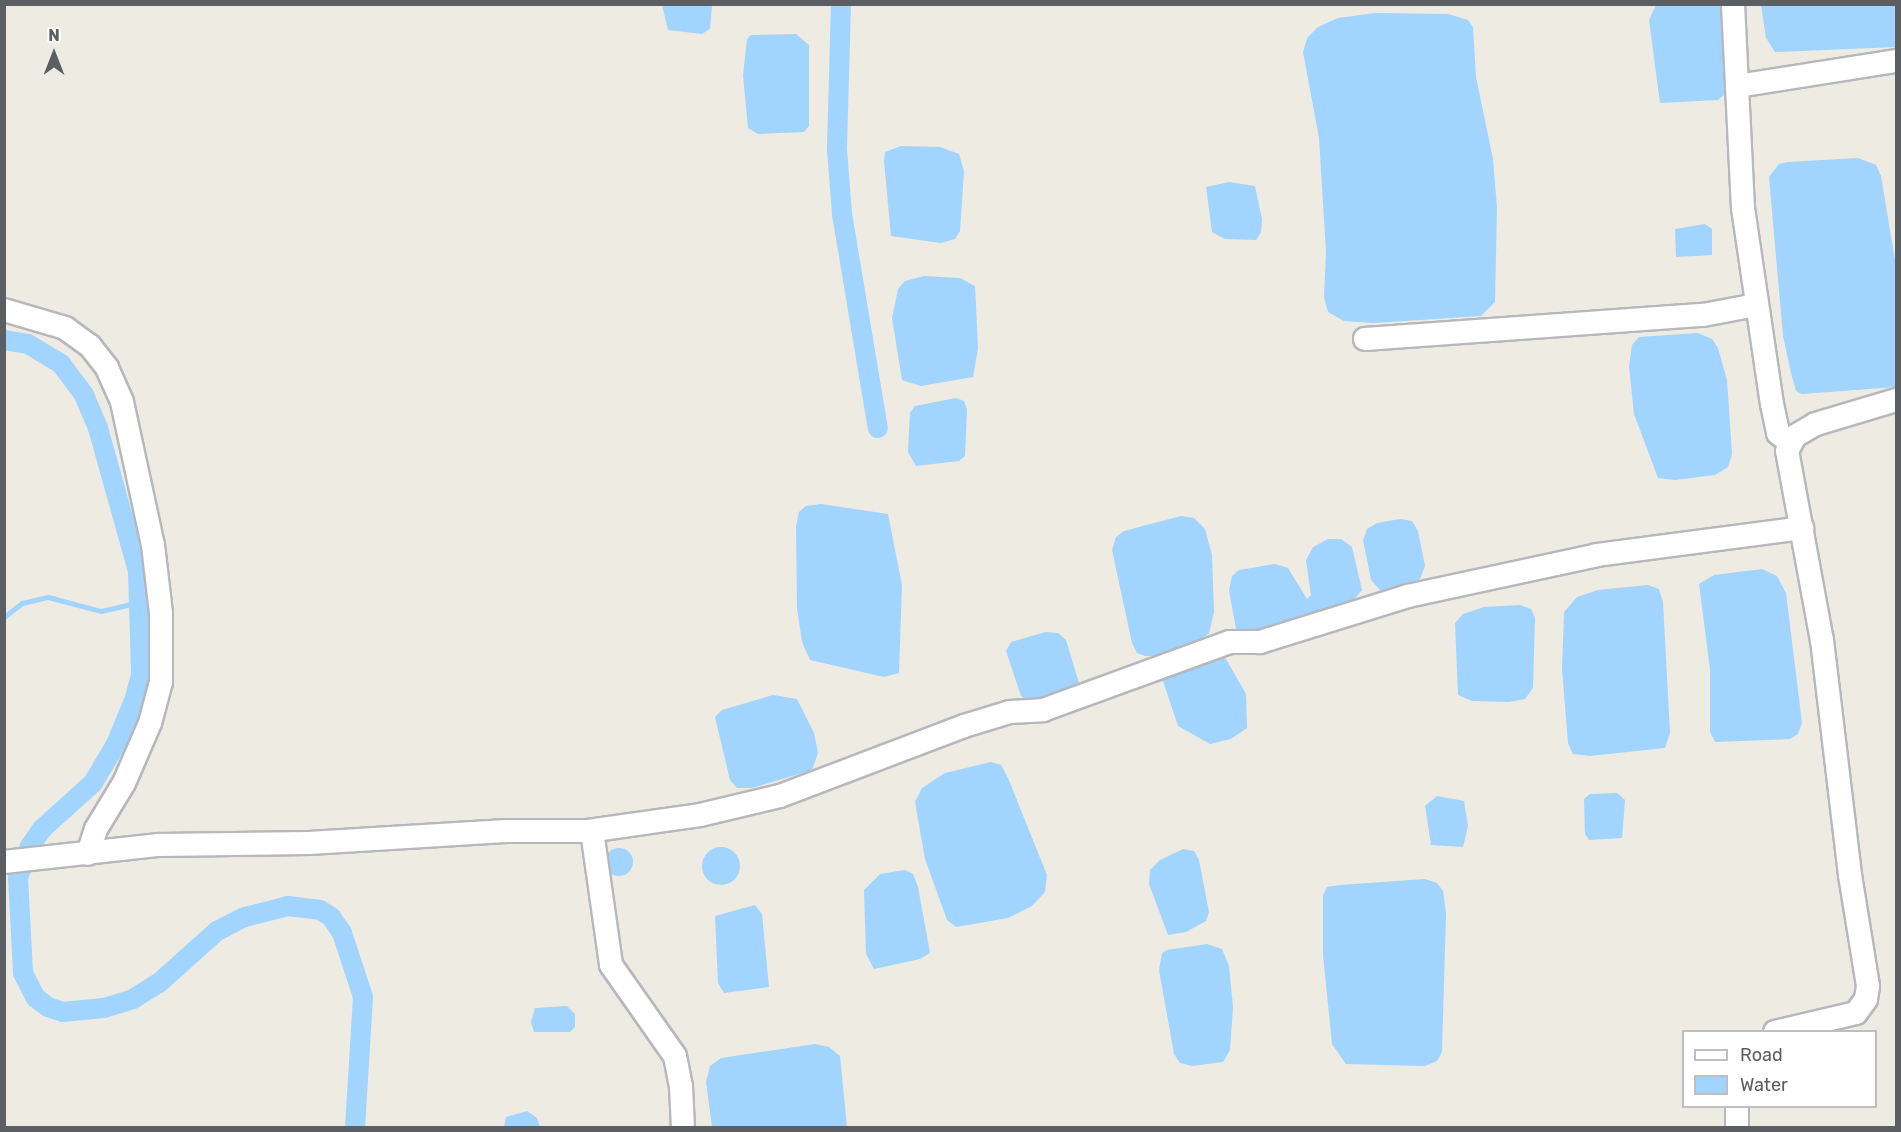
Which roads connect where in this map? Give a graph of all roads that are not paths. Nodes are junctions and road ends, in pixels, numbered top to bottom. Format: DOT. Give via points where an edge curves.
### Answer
graph roads {
  1 [pos="1733,4"];
  2 [pos="1896,61"];
  3 [pos="1738,86"];
  4 [pos="1756,304"];
  5 [pos="4,310"];
  6 [pos="1365,339"];
  7 [pos="1896,400"];
  8 [pos="1789,442"];
  9 [pos="1802,528"];
  10 [pos="592,831"];
  11 [pos="88,854"];
  12 [pos="4,862"];
  13 [pos="1784,1030"];
  14 [pos="1737,1108"];
  15 [pos="683,1128"];
  16 [pos="1737,1128"];
  1 -- 3 [label="street"];
  2 -- 3 [label="street"];
  3 -- 4 [label="street" via="1743,208"];
  4 -- 6 [label="street" via="1703,315"];
  4 -- 8 [label="street" via="1778,433"];
  5 -- 11 [label="street" via="65,328 90,346 108,368 122,402 153,545 161,613 161,682 150,723 124,783 96,829"];
  7 -- 8 [label="street" via="1816,424"];
  8 -- 9 [label="street" via="1788,471"];
  9 -- 10 [label="street" via="1597,555 1408,596 1260,642 1230,642 1043,710 1010,712 964,726 780,796 700,815"];
  9 -- 13 [label="street" via="1822,641 1850,875 1868,986 1866,999 1856,1013"];
  10 -- 11 [label="street" via="159,845"];
  10 -- 15 [label="street" via="611,965 675,1056"];
  11 -- 12 [label="street"];
  14 -- 16 [label="street"];
}
